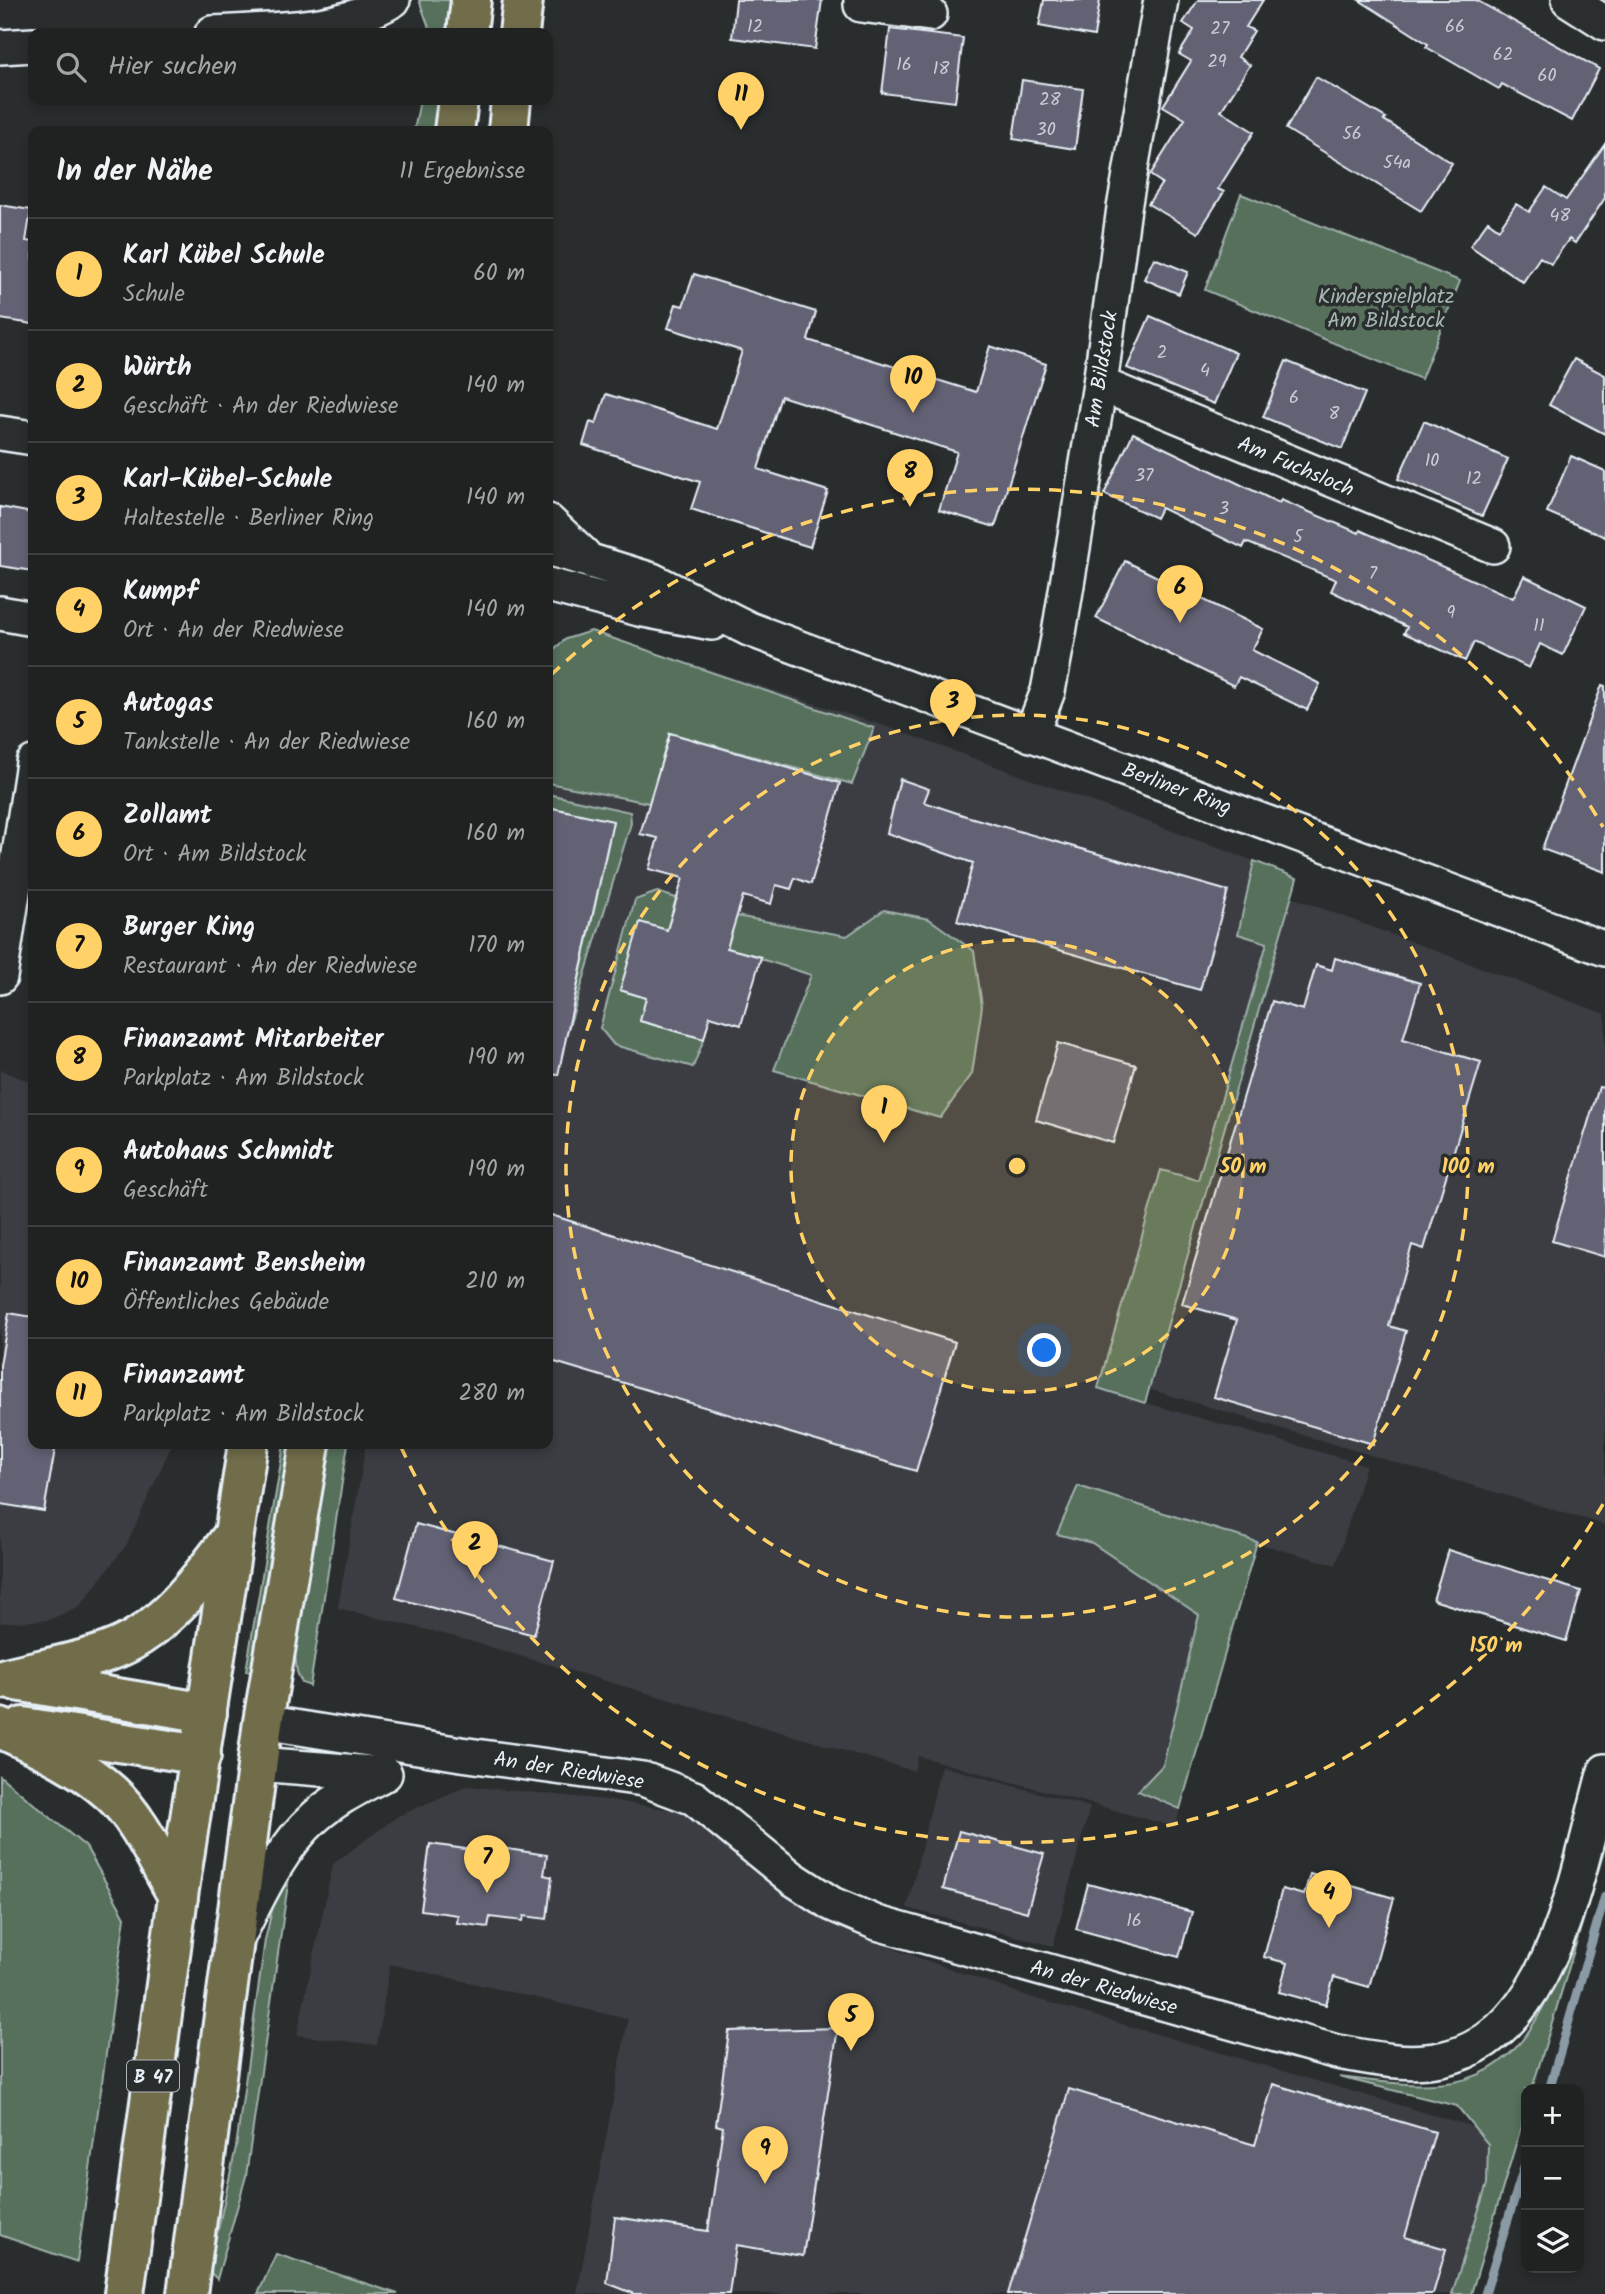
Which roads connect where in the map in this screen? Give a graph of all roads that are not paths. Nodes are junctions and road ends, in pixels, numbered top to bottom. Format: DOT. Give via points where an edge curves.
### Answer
graph roads {
  1 [pos="393,0"];
  2 [pos="471,0"];
  3 [pos="523,0"];
  4 [pos="861,0"];
  5 [pos="1161,0"];
  6 [pos="1569,0"];
  7 [pos="930,14"];
  8 [pos="1605,23"];
  9 [pos="298,28"];
  10 [pos="468,28"];
  11 [pos="520,28"];
  12 [pos="28,45"];
  13 [pos="0,47"];
  14 [pos="457,105"];
  15 [pos="511,105"];
  16 [pos="455,126"];
  17 [pos="508,126"];
  18 [pos="1100,384"];
  19 [pos="0,433"];
  20 [pos="28,437"];
  21 [pos="553,526"];
  22 [pos="1493,546"];
  23 [pos="553,549"];
  24 [pos="589,559"];
  25 [pos="553,586"];
  26 [pos="589,596"];
  27 [pos="553,611"];
  28 [pos="0,613"];
  29 [pos="28,618"];
  30 [pos="749,629"];
  31 [pos="1031,735"];
  32 [pos="28,795"];
  33 [pos="1605,949"];
  34 [pos="0,977"];
  35 [pos="247,1449"];
  36 [pos="309,1449"];
  37 [pos="232,1537"];
  38 [pos="1,1679"];
  39 [pos="207,1713"];
  40 [pos="263,1722"];
  41 [pos="0,1726"];
  42 [pos="461,1754"];
  43 [pos="201,1755"];
  44 [pos="257,1764"];
  45 [pos="1605,1771"];
  46 [pos="384,1774"];
  47 [pos="178,1896"];
  48 [pos="232,1949"];
  49 [pos="124,2294"];
  50 [pos="187,2294"];
  1 -- 9 [label="street" via="367,16"];
  2 -- 10 [label="main road"];
  3 -- 11 [label="main road"];
  4 -- 7 [label="street" via="861,5"];
  5 -- 18 [label="street, Am Bildstock" via="1124,208"];
  6 -- 8 [label="street"];
  12 -- 13 [label="street"];
  14 -- 16 [label="main road"];
  15 -- 17 [label="main road"];
  18 -- 22 [label="street, Am Fuchsloch"];
  18 -- 31 [label="street, Am Bildstock" via="1048,691"];
  19 -- 20 [label="street"];
  21 -- 24 [label="street"];
  23 -- 24 [label="street, Berliner Ring"];
  24 -- 30 [label="street, Berliner Ring" via="652,580"];
  25 -- 26 [label="street, Berliner Ring"];
  26 -- 27 [label="street"];
  26 -- 30 [label="street, Berliner Ring"];
  28 -- 29 [label="street"];
  30 -- 31 [label="street, Berliner Ring"];
  31 -- 33 [label="street, Berliner Ring"];
  32 -- 34 [label="street"];
  35 -- 37 [label="main road, B 47"];
  36 -- 40 [label="main road"];
  37 -- 38 [label="main road" via="206,1572 144,1633 117,1648"];
  37 -- 39 [label="main road, B 47"];
  38 -- 39 [label="main road"];
  39 -- 40 [label="main road"];
  39 -- 43 [label="main road, B 47"];
  40 -- 42 [label="street, An der Riedwiese"];
  40 -- 44 [label="main road"];
  41 -- 43 [label="main road"];
  41 -- 47 [label="main road" via="112,1794"];
  42 -- 45 [label="street, An der Riedwiese" via="643,1779 694,1798 792,1878 832,1904 877,1923 1324,2049 1402,2062 1430,2061 1473,2047 1506,2025 1534,1989 1555,1949"];
  42 -- 46 [label="street, An der Riedwiese"];
  43 -- 44 [label="main road"];
  43 -- 47 [label="main road, B 47"];
  44 -- 46 [label="street, An der Riedwiese"];
  44 -- 48 [label="main road"];
  46 -- 48 [label="street, An der Riedwiese" via="314,1817 265,1882"];
  47 -- 49 [label="main road, B 47"];
  48 -- 50 [label="main road"];
}
